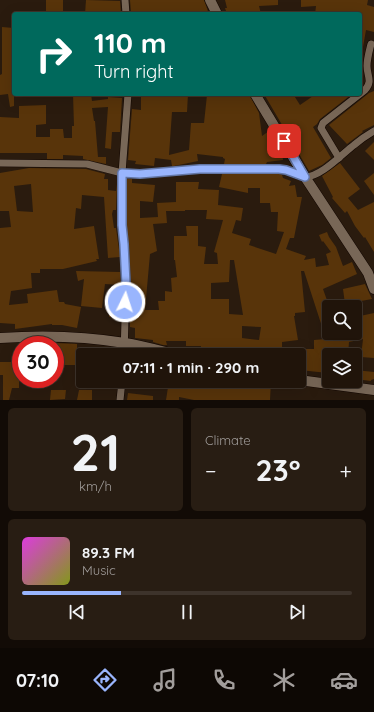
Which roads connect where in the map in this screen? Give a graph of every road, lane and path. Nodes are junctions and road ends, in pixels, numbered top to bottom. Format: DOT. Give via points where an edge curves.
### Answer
graph roads {
  1 [pos="125,0"];
  2 [pos="210,0"];
  3 [pos="126,12"];
  4 [pos="216,12"];
  5 [pos="371,44"];
  6 [pos="362,92"];
  7 [pos="128,96"];
  8 [pos="257,96"];
  9 [pos="358,96"];
  10 [pos="374,131"];
  11 [pos="339,158"];
  12 [pos="0,163"];
  13 [pos="122,173"];
  14 [pos="305,177"];
  15 [pos="371,270"];
  16 [pos="374,289"];
  17 [pos="0,338"];
  18 [pos="125,343"];
  19 [pos="125,348"];
  20 [pos="147,348"];
  21 [pos="306,381"];
  22 [pos="121,388"];
  23 [pos="374,390"];
  24 [pos="120,400"];
  1 -- 3 [label="street"];
  2 -- 4 [label="street"];
  5 -- 6 [label="street" via="367,68 369,86"];
  7 -- 13 [label="street"];
  8 -- 14 [label="street"];
  9 -- 11 [label="street" via="321,128"];
  10 -- 11 [label="street"];
  11 -- 14 [label="street" via="314,175"];
  12 -- 13 [label="street" via="87,164"];
  13 -- 14 [label="street" via="200,169 279,169"];
  13 -- 18 [label="street" via="126,284"];
  14 -- 15 [label="street"];
  15 -- 16 [label="street"];
  17 -- 18 [label="street" via="51,336"];
  18 -- 19 [label="street"];
  18 -- 20 [label="street"];
  21 -- 23 [label="street"];
  22 -- 24 [label="street"];
}
